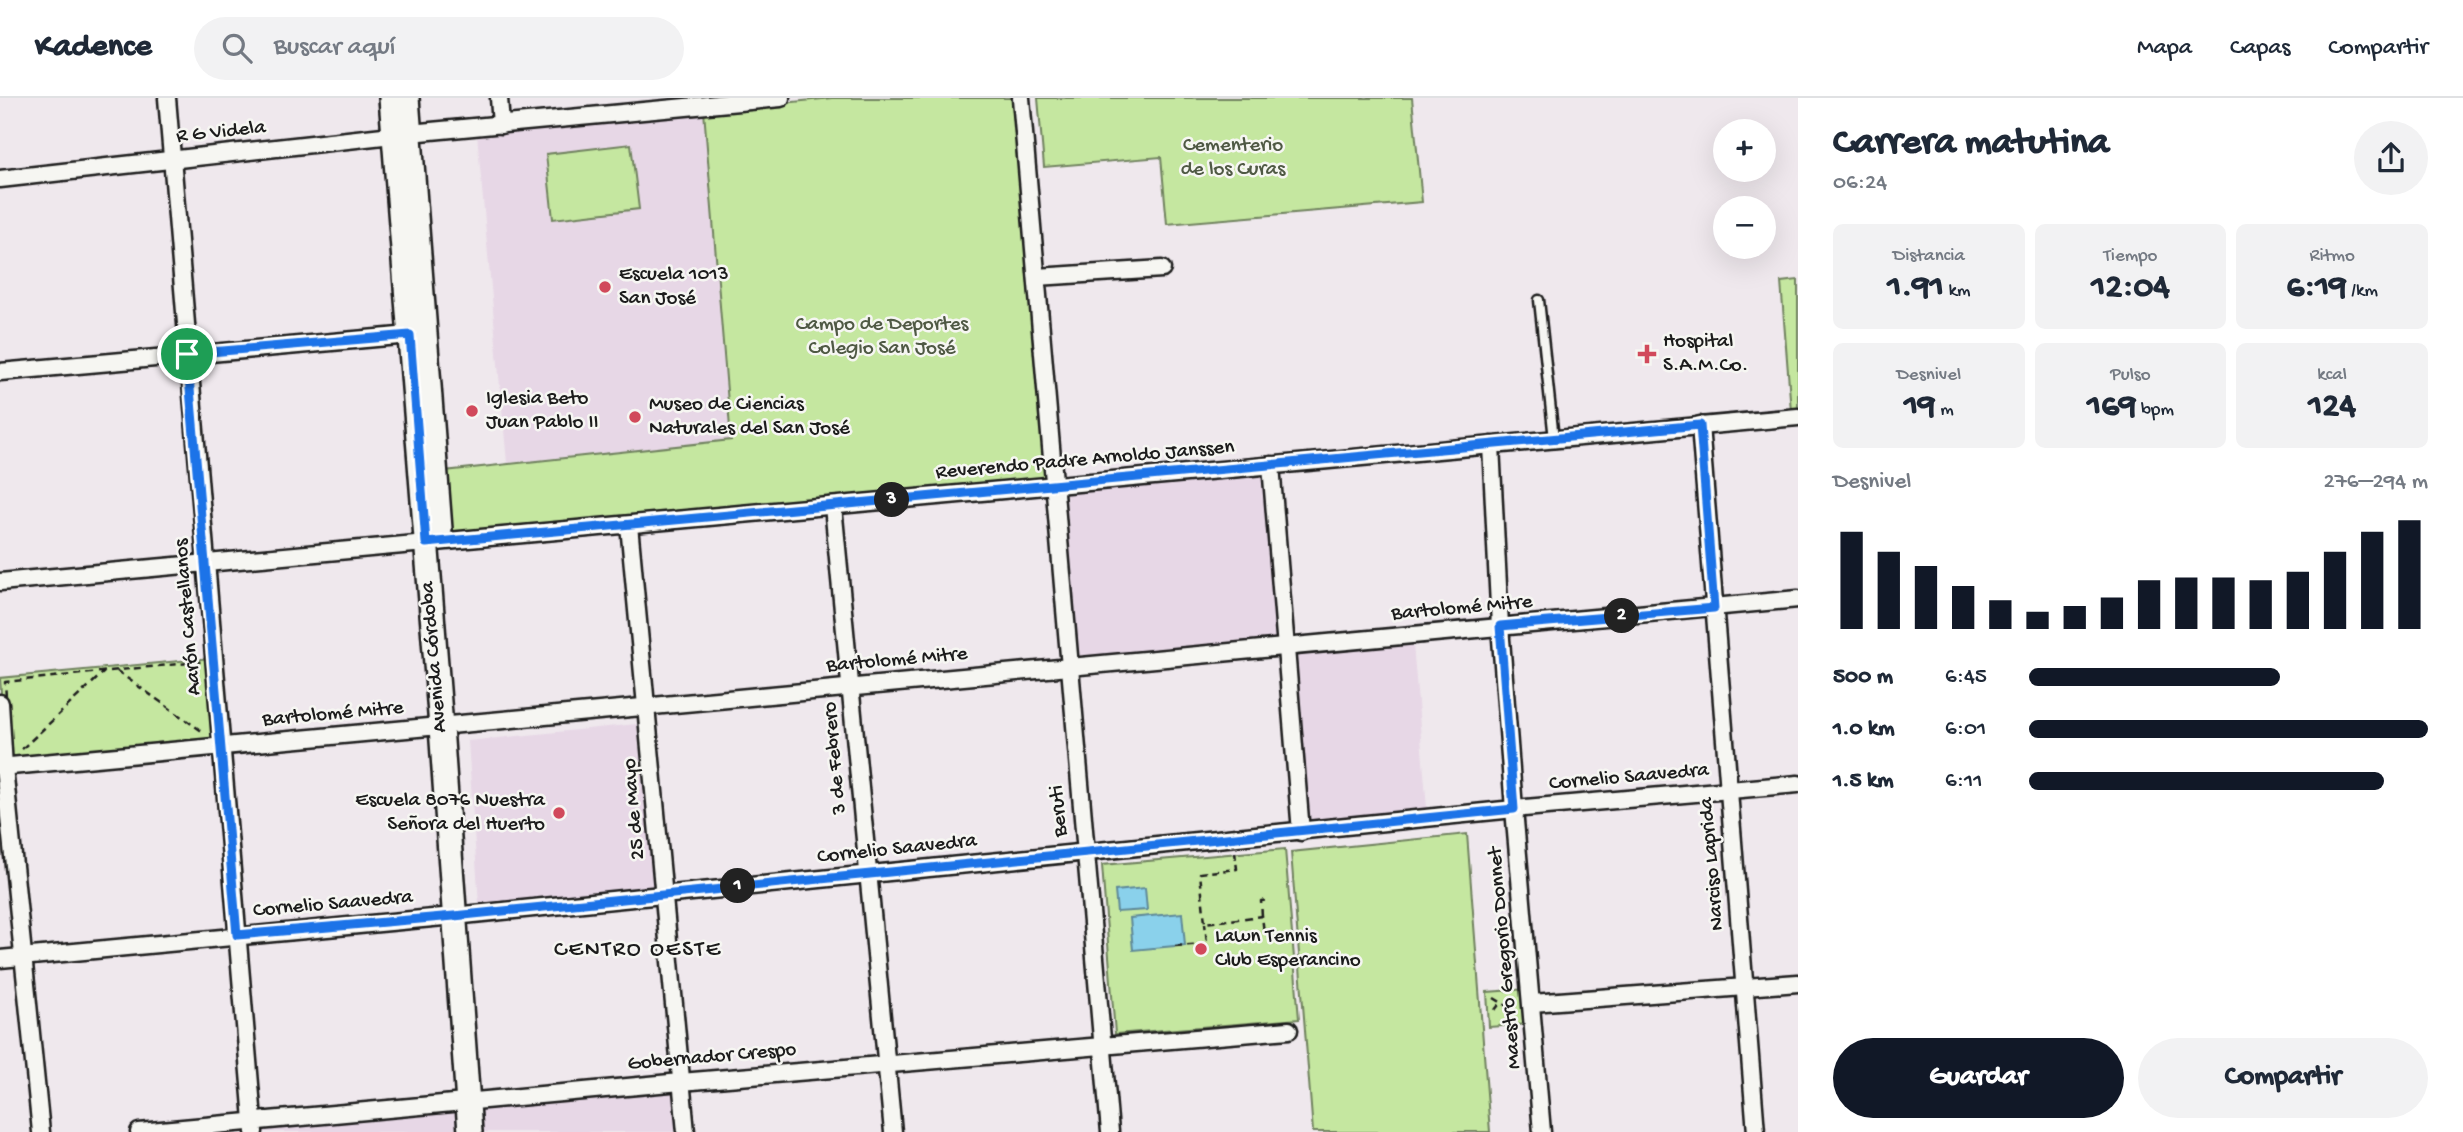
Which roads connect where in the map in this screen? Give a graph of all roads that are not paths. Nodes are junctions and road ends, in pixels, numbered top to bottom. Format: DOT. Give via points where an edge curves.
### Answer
graph roads {
  1 [pos="167,98"];
  2 [pos="391,98"];
  3 [pos="407,98"];
  4 [pos="499,98"];
  5 [pos="597,98"];
  6 [pos="781,98"];
  7 [pos="1021,98"];
  8 [pos="689,102"];
  9 [pos="599,115"];
  10 [pos="501,125"];
  11 [pos="402,134"];
  12 [pos="174,160"];
  13 [pos="0,180"];
  14 [pos="1162,269"];
  15 [pos="1037,277"];
  16 [pos="1539,300"];
  17 [pos="410,335"];
  18 [pos="187,354"];
  19 [pos="0,372"];
  20 [pos="1798,417"];
  21 [pos="1700,425"];
  22 [pos="1554,439"];
  23 [pos="1491,445"];
  24 [pos="1271,465"];
  25 [pos="1055,485"];
  26 [pos="833,506"];
  27 [pos="629,525"];
  28 [pos="433,542"];
  29 [pos="205,563"];
  30 [pos="0,582"];
  31 [pos="1798,599"];
  32 [pos="1714,608"];
  33 [pos="1500,626"];
  34 [pos="1284,646"];
  35 [pos="1069,666"];
  36 [pos="850,686"];
  37 [pos="0,703"];
  38 [pos="646,706"];
  39 [pos="448,726"];
  40 [pos="218,743"];
  41 [pos="5,765"];
  42 [pos="1798,784"];
  43 [pos="1728,791"];
  44 [pos="1514,809"];
  45 [pos="1301,832"];
  46 [pos="1085,853"];
  47 [pos="868,874"];
  48 [pos="663,894"];
  49 [pos="461,915"];
  50 [pos="237,935"];
  51 [pos="23,956"];
  52 [pos="0,959"];
  53 [pos="1798,983"];
  54 [pos="1744,987"];
  55 [pos="1532,1003"];
  56 [pos="1289,1030"];
  57 [pos="1102,1046"];
  58 [pos="887,1064"];
  59 [pos="681,1082"];
  60 [pos="475,1101"];
  61 [pos="254,1126"];
  62 [pos="41,1132"];
  63 [pos="139,1132"];
  64 [pos="470,1132"];
  65 [pos="485,1132"];
  66 [pos="686,1132"];
  67 [pos="893,1132"];
  68 [pos="1110,1132"];
  69 [pos="1542,1132"];
  70 [pos="1755,1132"];
  1 -- 12 [label="street, Aarón Castellanos"];
  2 -- 11 [label="main road, Avenida Córdoba"];
  3 -- 11 [label="main road, Avenida Córdoba"];
  4 -- 10 [label="street"];
  5 -- 9 [label="street"];
  6 -- 8 [label="street, R G Videla"];
  7 -- 15 [label="street, Beruti"];
  8 -- 9 [label="street, R G Videla"];
  9 -- 10 [label="street, R G Videla"];
  10 -- 11 [label="street, R G Videla"];
  11 -- 12 [label="street, R G Videla"];
  11 -- 17 [label="main road, Avenida Córdoba"];
  11 -- 28 [label="main road, Avenida Córdoba"];
  12 -- 13 [label="street, R G Videla"];
  12 -- 18 [label="street, Aarón Castellanos"];
  14 -- 15 [label="street"];
  15 -- 25 [label="street, Beruti"];
  16 -- 22 [label="lane"];
  17 -- 18 [label="street"];
  17 -- 28 [label="main road, Avenida Córdoba"];
  18 -- 19 [label="street"];
  18 -- 29 [label="street, Aarón Castellanos"];
  20 -- 21 [label="street, Reverendo Padre Arnoldo Janssen"];
  21 -- 22 [label="street, Reverendo Padre Arnoldo Janssen"];
  21 -- 32 [label="street, Narciso Laprida"];
  22 -- 23 [label="street, Reverendo Padre Arnoldo Janssen"];
  23 -- 24 [label="street, Reverendo Padre Arnoldo Janssen"];
  23 -- 33 [label="street, Maestro Gregorio Donnet"];
  24 -- 25 [label="street, Reverendo Padre Arnoldo Janssen"];
  24 -- 34 [label="street"];
  25 -- 26 [label="street, Reverendo Padre Arnoldo Janssen"];
  25 -- 35 [label="street, Beruti"];
  26 -- 27 [label="street, Reverendo Padre Arnoldo Janssen"];
  26 -- 36 [label="street, 3 de Febrero"];
  27 -- 28 [label="street, Reverendo Padre Arnoldo Janssen"];
  27 -- 38 [label="street, 25 de Mayo"];
  28 -- 29 [label="street, Reverendo Padre Arnoldo Janssen"];
  28 -- 39 [label="main road, Avenida Córdoba"];
  29 -- 30 [label="street, Reverendo Padre Arnoldo Janssen"];
  29 -- 40 [label="street, Aarón Castellanos"];
  31 -- 32 [label="street, Bartolomé Mitre"];
  32 -- 33 [label="street, Bartolomé Mitre"];
  32 -- 43 [label="street, Narciso Laprida"];
  33 -- 34 [label="street, Bartolomé Mitre"];
  33 -- 44 [label="street, Maestro Gregorio Donnet"];
  34 -- 35 [label="street, Bartolomé Mitre"];
  34 -- 45 [label="street"];
  35 -- 36 [label="street, Bartolomé Mitre"];
  35 -- 46 [label="street, Beruti"];
  36 -- 38 [label="street, Bartolomé Mitre"];
  36 -- 47 [label="street, 3 de Febrero"];
  37 -- 41 [label="street"];
  38 -- 39 [label="street, Bartolomé Mitre"];
  38 -- 48 [label="street, 25 de Mayo"];
  39 -- 40 [label="street, Bartolomé Mitre"];
  39 -- 49 [label="main road, Avenida Córdoba"];
  40 -- 41 [label="street, Bartolomé Mitre"];
  40 -- 50 [label="street, Aarón Castellanos"];
  41 -- 51 [label="street"];
  42 -- 43 [label="street, Cornelio Saavedra"];
  43 -- 44 [label="street, Cornelio Saavedra"];
  43 -- 54 [label="street, Narciso Laprida"];
  44 -- 45 [label="street, Cornelio Saavedra"];
  44 -- 55 [label="street, Maestro Gregorio Donnet"];
  45 -- 46 [label="street, Cornelio Saavedra"];
  46 -- 47 [label="street, Cornelio Saavedra"];
  46 -- 57 [label="street, Beruti"];
  47 -- 48 [label="street, Cornelio Saavedra"];
  47 -- 58 [label="street, 3 de Febrero"];
  48 -- 49 [label="street, Cornelio Saavedra"];
  48 -- 59 [label="street, 25 de Mayo"];
  49 -- 50 [label="street, Cornelio Saavedra"];
  49 -- 60 [label="main road, Avenida Córdoba"];
  50 -- 51 [label="street, Cornelio Saavedra"];
  50 -- 61 [label="street, Aarón Castellanos"];
  51 -- 52 [label="street, Cornelio Saavedra"];
  51 -- 62 [label="street"];
  53 -- 54 [label="street"];
  54 -- 55 [label="street"];
  54 -- 70 [label="street, Narciso Laprida"];
  55 -- 69 [label="street, Maestro Gregorio Donnet"];
  56 -- 57 [label="street, Gobernador Crespo"];
  57 -- 58 [label="street, Gobernador Crespo"];
  57 -- 68 [label="street, Beruti"];
  58 -- 59 [label="street, Gobernador Crespo"];
  58 -- 67 [label="street, 3 de Febrero"];
  59 -- 60 [label="street, Gobernador Crespo"];
  59 -- 66 [label="street, 25 de Mayo"];
  60 -- 61 [label="street, Gobernador Crespo"];
  60 -- 64 [label="main road, Avenida Córdoba"];
  60 -- 65 [label="main road, Avenida Córdoba"];
  61 -- 63 [label="street, Gobernador Crespo"];
}
